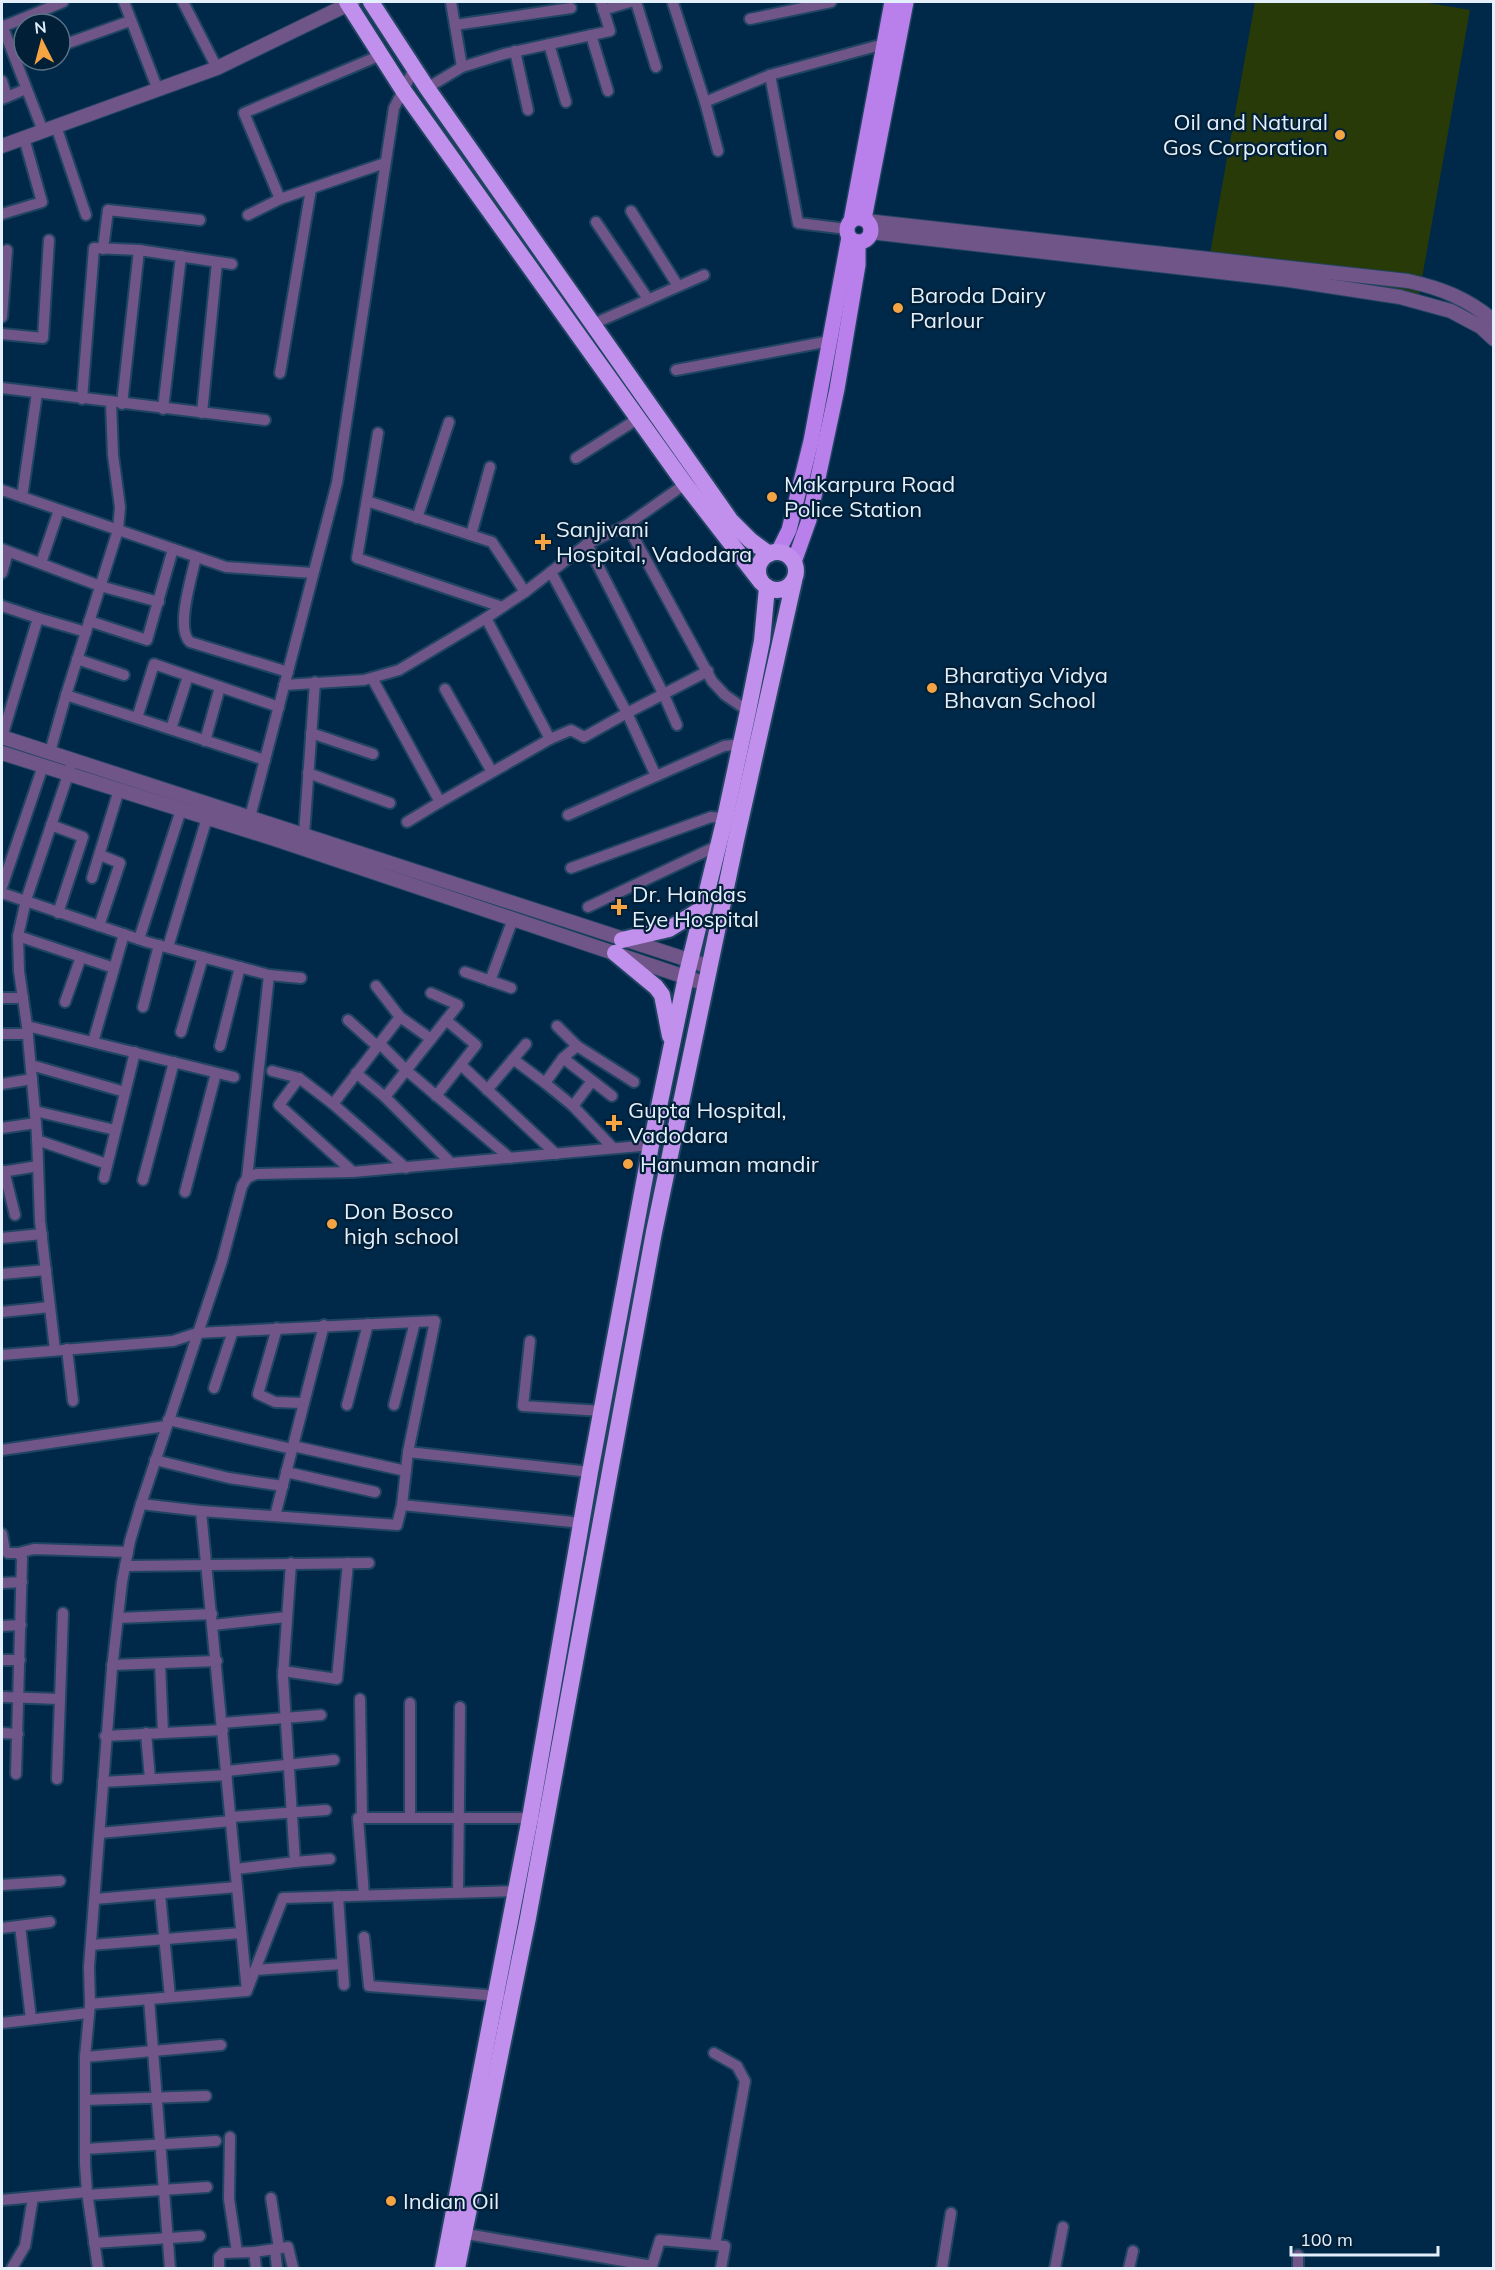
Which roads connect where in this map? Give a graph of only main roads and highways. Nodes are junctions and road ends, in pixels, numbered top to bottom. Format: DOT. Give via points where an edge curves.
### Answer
graph roads {
  1 [pos="350,2"];
  2 [pos="371,2"];
  3 [pos="892,2"];
  4 [pos="906,2"];
  5 [pos="858,229"];
  6 [pos="773,553"];
  7 [pos="794,562"];
  8 [pos="794,581"];
  9 [pos="764,585"];
  10 [pos="703,908"];
  11 [pos="672,1046"];
  12 [pos="538,1818"];
  13 [pos="504,1997"];
  14 [pos="457,2232"];
  15 [pos="443,2268"];
  16 [pos="457,2268"];
  1 -- 9 [label="highway" via="403,90 685,484"];
  2 -- 6 [label="highway" via="427,88 731,521 750,540"];
  3 -- 5 [label="main road"];
  4 -- 5 [label="main road"];
  5 -- 6 [label="main road" via="789,530"];
  5 -- 7 [label="main road" via="858,265 837,389 809,520"];
  6 -- 7 [label="highway" via="787,555"];
  6 -- 9 [label="highway" via="760,563 758,576"];
  7 -- 8 [label="highway"];
  8 -- 9 [label="highway" via="778,590"];
  8 -- 12 [label="highway" via="654,1232"];
  9 -- 10 [label="highway" via="762,641"];
  10 -- 11 [label="highway"];
  10 -- 11 [label="highway" via="669,929 619,946 662,995"];
  11 -- 12 [label="highway" via="590,1472"];
  12 -- 13 [label="highway"];
  12 -- 13 [label="highway" via="516,1891"];
  13 -- 14 [label="highway"];
  14 -- 15 [label="highway"];
  14 -- 16 [label="highway"];
}
